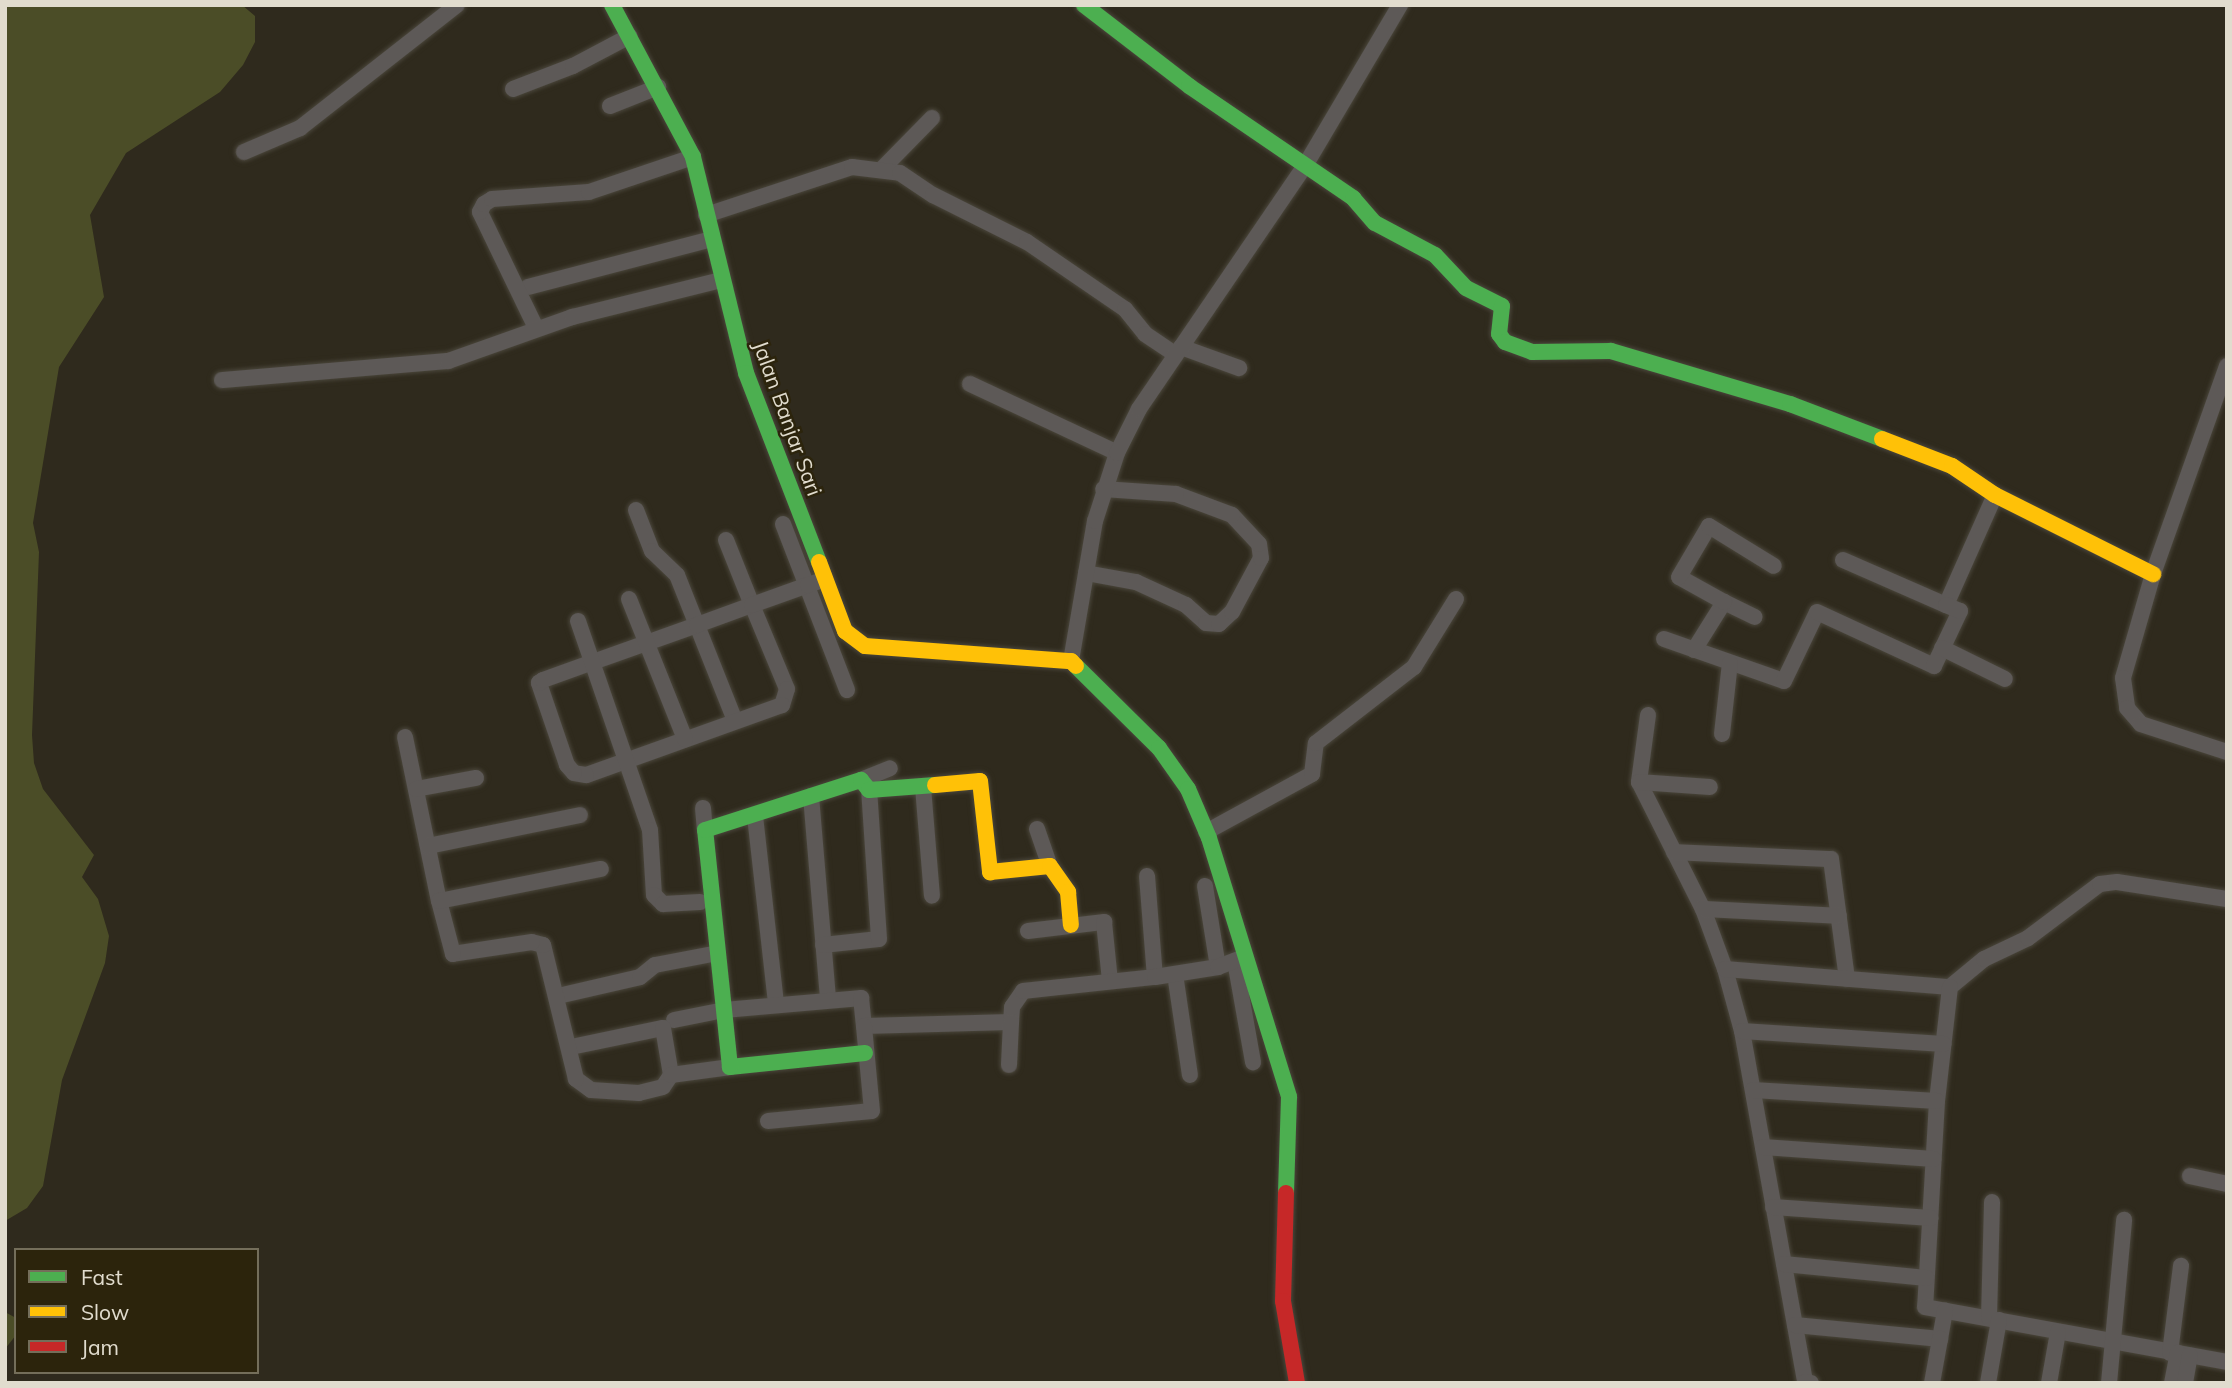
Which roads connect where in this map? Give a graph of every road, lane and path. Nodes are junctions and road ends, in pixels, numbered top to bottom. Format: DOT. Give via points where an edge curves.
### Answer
graph roads {
  1 [pos="457,5"];
  2 [pos="612,5"];
  3 [pos="1084,5"];
  4 [pos="1400,5"];
  5 [pos="630,36"];
  6 [pos="658,87"];
  7 [pos="513,89"];
  8 [pos="610,106"];
  9 [pos="932,118"];
  10 [pos="244,152"];
  11 [pos="693,157"];
  12 [pos="1306,164"];
  13 [pos="883,168"];
  14 [pos="706,215"];
  15 [pos="712,239"];
  16 [pos="722,280"];
  17 [pos="528,287"];
  18 [pos="536,328"];
  19 [pos="1179,351"];
  20 [pos="2227,366"];
  21 [pos="1239,368"];
  22 [pos="222,380"];
  23 [pos="970,384"];
  24 [pos="1117,453"];
  25 [pos="1103,489"];
  26 [pos="1995,495"];
  27 [pos="636,510"];
  28 [pos="783,524"];
  29 [pos="726,540"];
  30 [pos="1843,560"];
  31 [pos="1774,566"];
  32 [pos="1086,573"];
  33 [pos="2153,574"];
  34 [pos="825,579"];
  35 [pos="808,585"];
  36 [pos="629,599"];
  37 [pos="1456,599"];
  38 [pos="1724,602"];
  39 [pos="752,605"];
  40 [pos="1946,605"];
  41 [pos="1755,617"];
  42 [pos="578,621"];
  43 [pos="697,625"];
  44 [pos="1664,639"];
  45 [pos="646,643"];
  46 [pos="1942,648"];
  47 [pos="1694,650"];
  48 [pos="1071,661"];
  49 [pos="593,662"];
  50 [pos="1730,663"];
  51 [pos="2005,679"];
  52 [pos="847,690"];
  53 [pos="1648,715"];
  54 [pos="735,722"];
  55 [pos="1722,734"];
  56 [pos="405,737"];
  57 [pos="685,739"];
  58 [pos="2227,752"];
  59 [pos="627,760"];
  60 [pos="890,768"];
  61 [pos="476,778"];
  62 [pos="1639,782"];
  63 [pos="864,785"];
  64 [pos="923,787"];
  65 [pos="1710,787"];
  66 [pos="416,789"];
  67 [pos="811,796"];
  68 [pos="703,808"];
  69 [pos="580,815"];
  70 [pos="755,816"];
  71 [pos="1037,829"];
  72 [pos="705,830"];
  73 [pos="1206,832"];
  74 [pos="428,846"];
  75 [pos="1674,852"];
  76 [pos="1050,866"];
  77 [pos="601,869"];
  78 [pos="1147,876"];
  79 [pos="1205,886"];
  80 [pos="932,896"];
  81 [pos="2227,900"];
  82 [pos="439,901"];
  83 [pos="699,902"];
  84 [pos="1703,909"];
  85 [pos="1839,916"];
  86 [pos="1071,925"];
  87 [pos="1028,931"];
  88 [pos="823,945"];
  89 [pos="718,953"];
  90 [pos="1240,959"];
  91 [pos="1218,967"];
  92 [pos="1725,969"];
  93 [pos="1175,974"];
  94 [pos="1155,977"];
  95 [pos="1847,979"];
  96 [pos="1110,981"];
  97 [pos="1950,987"];
  98 [pos="558,996"];
  99 [pos="828,1000"];
  100 [pos="776,1004"];
  101 [pos="724,1010"];
  102 [pos="674,1020"];
  103 [pos="1011,1022"];
  104 [pos="864,1026"];
  105 [pos="1742,1031"];
  106 [pos="1944,1044"];
  107 [pos="571,1047"];
  108 [pos="865,1053"];
  109 [pos="1253,1062"];
  110 [pos="1009,1065"];
  111 [pos="730,1067"];
  112 [pos="671,1075"];
  113 [pos="1190,1075"];
  114 [pos="1752,1090"];
  115 [pos="1937,1101"];
  116 [pos="768,1121"];
  117 [pos="1763,1147"];
  118 [pos="1934,1159"];
  119 [pos="2190,1176"];
  120 [pos="2227,1184"];
  121 [pos="1993,1202"];
  122 [pos="1773,1208"];
  123 [pos="1931,1217"];
  124 [pos="2124,1220"];
  125 [pos="1784,1264"];
  126 [pos="2181,1266"];
  127 [pos="1926,1278"];
  128 [pos="1945,1310"];
  129 [pos="1994,1319"];
  130 [pos="1795,1325"];
  131 [pos="2058,1332"];
  132 [pos="1940,1339"];
  133 [pos="2115,1343"];
  134 [pos="2179,1354"];
  135 [pos="2227,1362"];
  136 [pos="1297,1383"];
  137 [pos="1811,1383"];
  138 [pos="1932,1383"];
  139 [pos="1988,1383"];
  140 [pos="2049,1383"];
  141 [pos="2109,1383"];
  142 [pos="2172,1383"];
  143 [pos="2185,1383"];
  1 -- 10 [label="street" via="300,128"];
  2 -- 5 [label="street, Jalan Banjar Sari"];
  3 -- 12 [label="street" via="1189,86"];
  4 -- 12 [label="street"];
  5 -- 6 [label="street, Jalan Banjar Sari"];
  5 -- 7 [label="street" via="573,66"];
  6 -- 8 [label="street"];
  6 -- 11 [label="street, Jalan Banjar Sari"];
  9 -- 13 [label="street"];
  11 -- 14 [label="street, Jalan Banjar Sari"];
  11 -- 18 [label="street" via="589,192 492,199 484,204 480,212"];
  12 -- 19 [label="street"];
  12 -- 26 [label="street" via="1353,198 1375,223 1435,255 1466,288 1502,306 1499,334 1505,342 1531,352 1611,351 1790,404 1932,457"];
  13 -- 14 [label="street" via="852,167"];
  13 -- 19 [label="street" via="1027,242 1125,309 1145,334"];
  14 -- 15 [label="street, Jalan Banjar Sari"];
  15 -- 16 [label="street, Jalan Banjar Sari"];
  15 -- 17 [label="street"];
  16 -- 18 [label="street"];
  16 -- 34 [label="street, Jalan Banjar Sari" via="746,373"];
  18 -- 22 [label="street" via="448,361"];
  19 -- 21 [label="street"];
  19 -- 24 [label="street" via="1139,410"];
  20 -- 33 [label="street"];
  23 -- 24 [label="street"];
  24 -- 25 [label="street"];
  25 -- 32 [label="street"];
  25 -- 32 [label="street" via="1176,494 1232,515 1259,544 1261,558 1232,612 1219,624 1206,623 1186,605 1136,582"];
  26 -- 33 [label="street"];
  26 -- 40 [label="street"];
  27 -- 43 [label="street" via="652,551 677,575"];
  28 -- 35 [label="street"];
  29 -- 39 [label="street"];
  30 -- 40 [label="street"];
  31 -- 38 [label="street" via="1709,526 1679,578"];
  32 -- 48 [label="street"];
  33 -- 58 [label="street" via="2123,678 2127,708 2141,724"];
  34 -- 35 [label="street"];
  34 -- 48 [label="street, Jalan Banjar Sari" via="845,631 865,646"];
  35 -- 39 [label="street"];
  35 -- 52 [label="street"];
  36 -- 45 [label="street"];
  37 -- 73 [label="street" via="1414,667 1316,743 1312,774"];
  38 -- 41 [label="street"];
  38 -- 47 [label="street"];
  39 -- 43 [label="street"];
  39 -- 54 [label="street" via="787,697 782,705"];
  40 -- 46 [label="street" via="1960,611"];
  42 -- 49 [label="street"];
  43 -- 45 [label="street"];
  43 -- 54 [label="street"];
  44 -- 47 [label="street"];
  45 -- 49 [label="street"];
  45 -- 57 [label="street"];
  46 -- 50 [label="street" via="1934,666 1817,612 1784,681"];
  46 -- 51 [label="street"];
  47 -- 50 [label="street"];
  48 -- 73 [label="street" via="1176,768"];
  49 -- 59 [label="street"];
  49 -- 59 [label="street" via="543,680 537,689 574,773 586,775"];
  50 -- 55 [label="street"];
  53 -- 62 [label="street"];
  54 -- 57 [label="street"];
  56 -- 66 [label="street"];
  57 -- 59 [label="street"];
  59 -- 83 [label="street" via="654,849 654,895 663,904"];
  60 -- 63 [label="street"];
  61 -- 66 [label="street"];
  62 -- 65 [label="street"];
  62 -- 75 [label="street"];
  63 -- 64 [label="street"];
  63 -- 67 [label="street"];
  63 -- 88 [label="street" via="879,939"];
  64 -- 76 [label="street" via="980,781 990,872"];
  64 -- 80 [label="street"];
  66 -- 74 [label="street"];
  67 -- 70 [label="street"];
  67 -- 88 [label="street"];
  68 -- 72 [label="street"];
  69 -- 74 [label="street"];
  70 -- 72 [label="street"];
  70 -- 100 [label="street"];
  71 -- 76 [label="street"];
  72 -- 89 [label="street"];
  73 -- 90 [label="street"];
  74 -- 82 [label="street"];
  75 -- 84 [label="street"];
  75 -- 85 [label="street" via="1830,859"];
  76 -- 86 [label="street" via="1069,892"];
  77 -- 82 [label="street"];
  78 -- 94 [label="street"];
  79 -- 91 [label="street"];
  81 -- 97 [label="street" via="2117,882 2100,884 2028,938 1984,959"];
  82 -- 98 [label="street" via="453,954 532,942 543,945"];
  84 -- 85 [label="street"];
  84 -- 92 [label="street"];
  85 -- 95 [label="street"];
  86 -- 87 [label="street"];
  86 -- 96 [label="street" via="1104,922"];
  88 -- 99 [label="street"];
  89 -- 98 [label="street" via="655,965 640,977"];
  89 -- 101 [label="street"];
  90 -- 91 [label="street"];
  90 -- 109 [label="street"];
  90 -- 136 [label="street" via="1289,1097 1283,1301"];
  91 -- 93 [label="street"];
  92 -- 95 [label="street"];
  92 -- 105 [label="street"];
  93 -- 94 [label="street"];
  93 -- 113 [label="street"];
  94 -- 96 [label="street"];
  95 -- 97 [label="street"];
  96 -- 103 [label="street" via="1023,991 1012,1007"];
  97 -- 106 [label="street"];
  98 -- 107 [label="street"];
  99 -- 100 [label="street"];
  99 -- 104 [label="street" via="861,998"];
  100 -- 101 [label="street"];
  101 -- 102 [label="street"];
  101 -- 111 [label="street"];
  103 -- 104 [label="street"];
  103 -- 110 [label="street"];
  104 -- 108 [label="street"];
  105 -- 106 [label="street"];
  105 -- 114 [label="street"];
  106 -- 115 [label="street"];
  107 -- 112 [label="street" via="576,1079 591,1090 639,1093 663,1087"];
  107 -- 112 [label="street" via="663,1028"];
  108 -- 111 [label="street"];
  108 -- 116 [label="street" via="872,1111"];
  111 -- 112 [label="street"];
  114 -- 115 [label="street"];
  114 -- 117 [label="street"];
  115 -- 118 [label="street"];
  117 -- 118 [label="street"];
  117 -- 122 [label="street"];
  118 -- 123 [label="street"];
  119 -- 120 [label="street"];
  121 -- 129 [label="street"];
  122 -- 123 [label="street"];
  122 -- 125 [label="street"];
  123 -- 127 [label="street"];
  124 -- 133 [label="street"];
  125 -- 127 [label="street"];
  125 -- 130 [label="street"];
  126 -- 134 [label="street"];
  127 -- 128 [label="street" via="1924,1307"];
  128 -- 129 [label="street"];
  128 -- 132 [label="street"];
  129 -- 131 [label="street"];
  129 -- 139 [label="street"];
  130 -- 132 [label="street"];
  130 -- 137 [label="street" via="1805,1382"];
  131 -- 133 [label="street"];
  131 -- 140 [label="street"];
  132 -- 138 [label="street"];
  133 -- 134 [label="street"];
  133 -- 141 [label="street"];
  134 -- 135 [label="street"];
  134 -- 142 [label="street"];
  134 -- 143 [label="street"];
}
